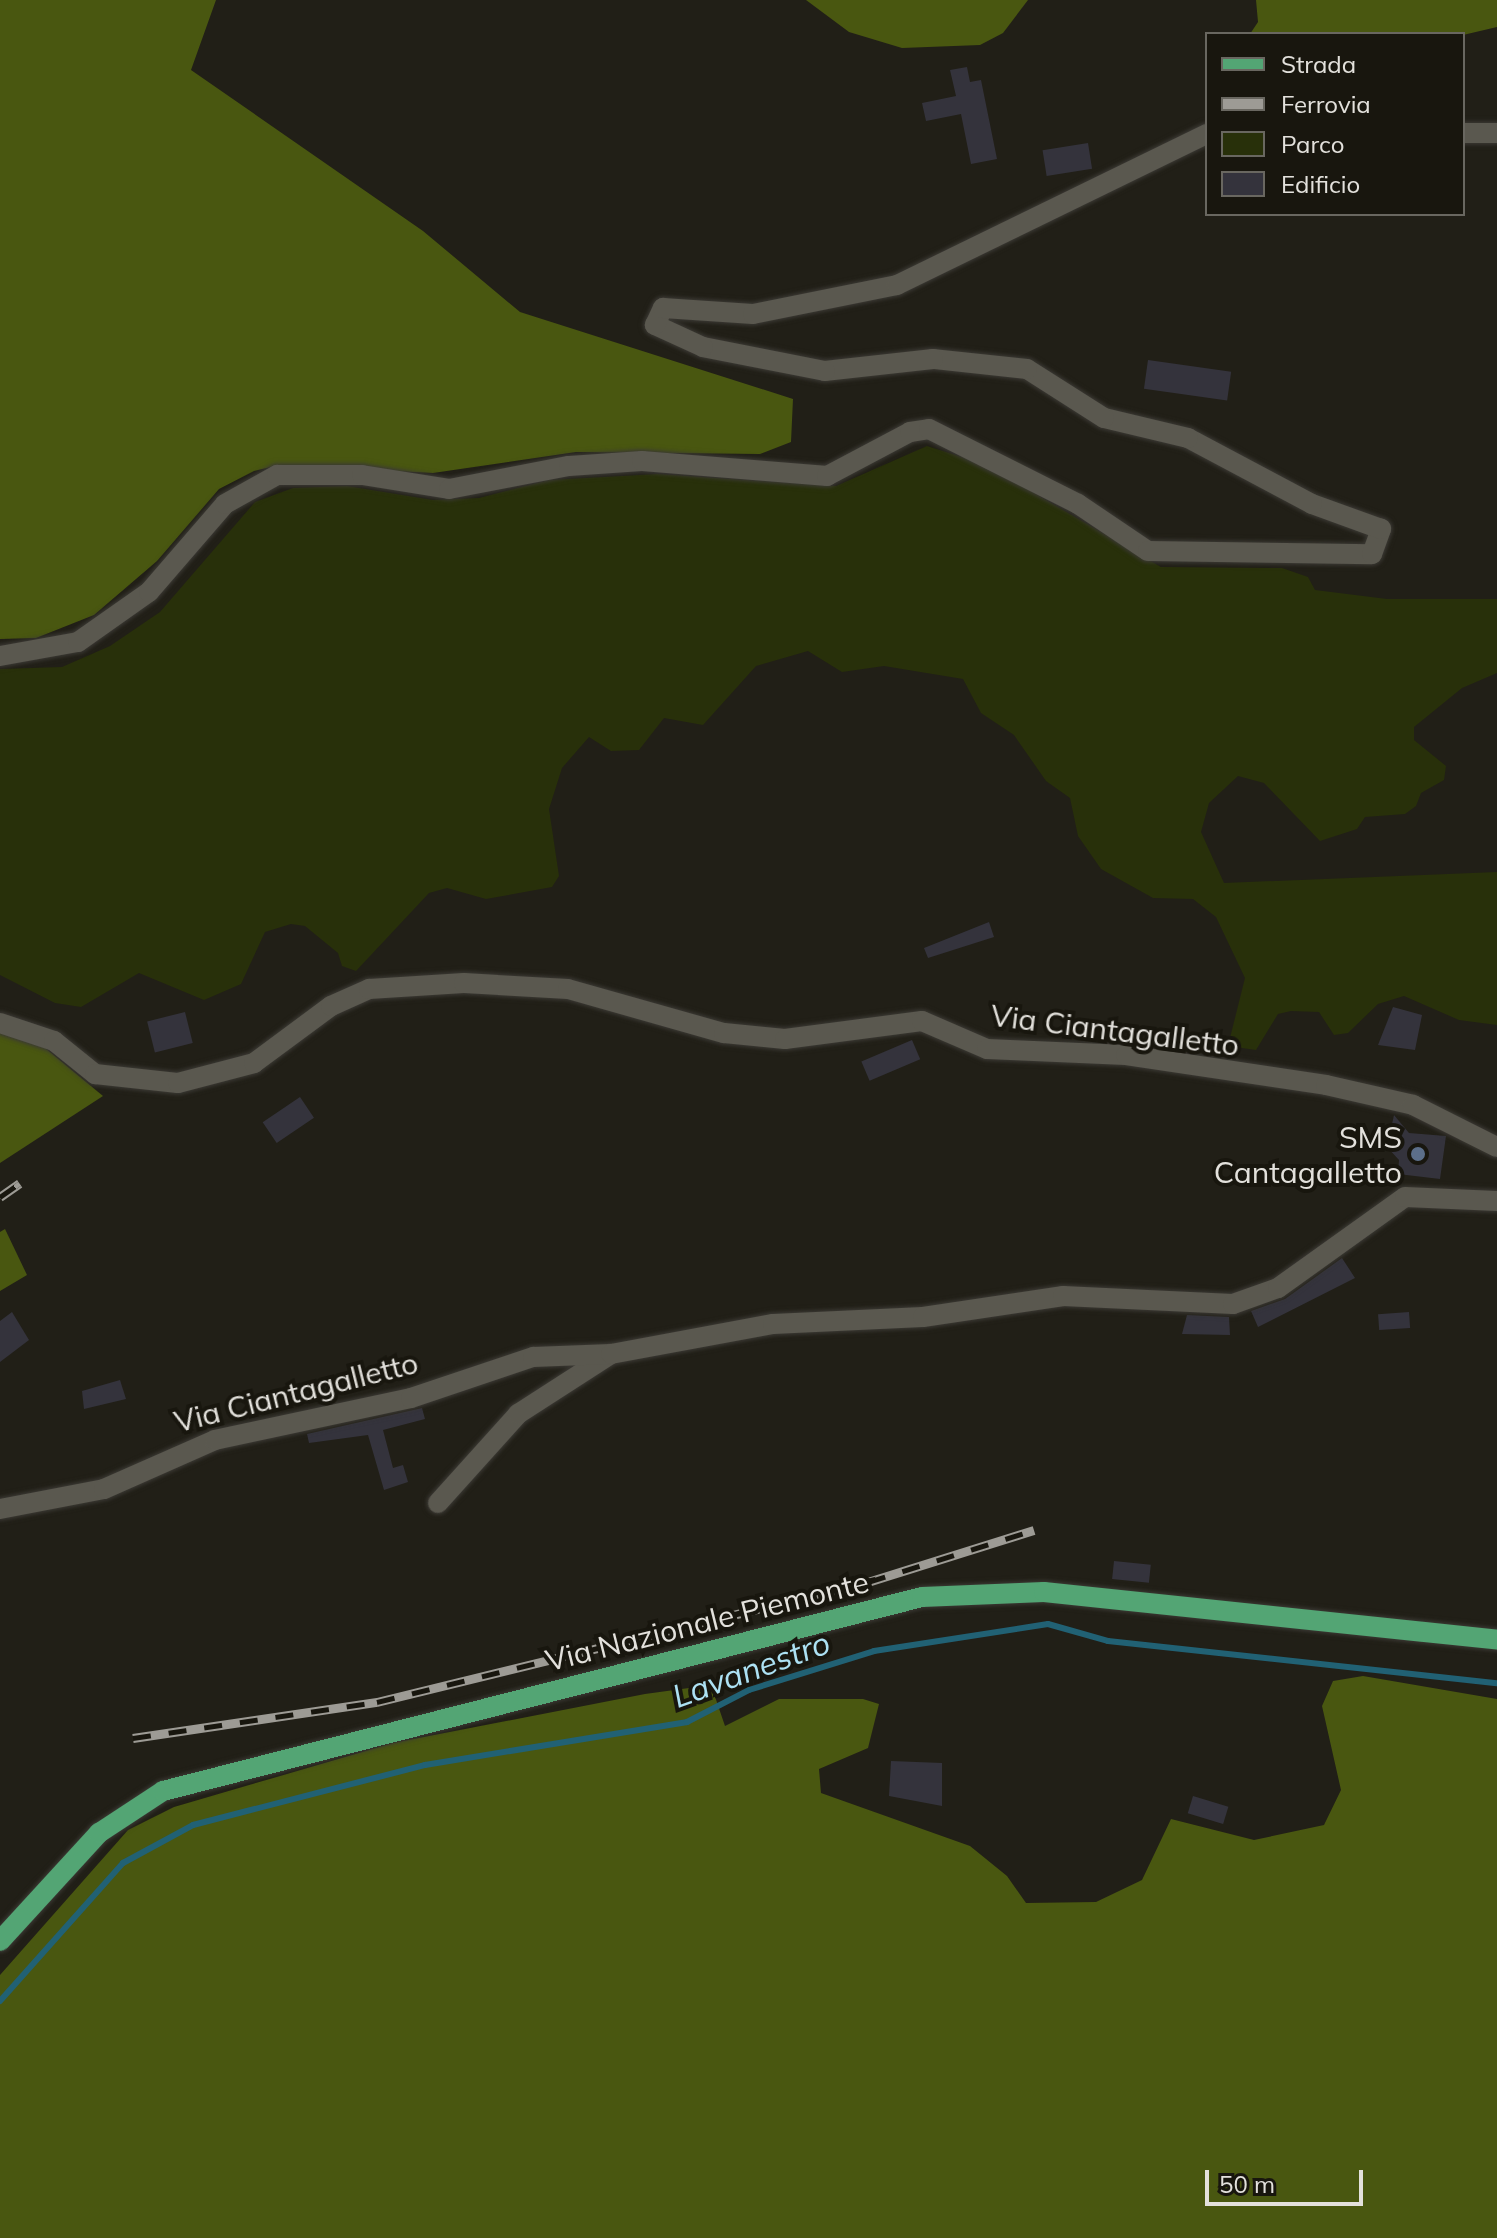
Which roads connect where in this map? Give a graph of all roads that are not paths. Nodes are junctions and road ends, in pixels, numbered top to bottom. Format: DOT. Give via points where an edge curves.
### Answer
graph roads {
  1 [pos="1465,133"];
  2 [pos="1497,133"];
  3 [pos="1205,135"];
  4 [pos="0,656"];
  5 [pos="0,1023"];
  6 [pos="1497,1147"];
  7 [pos="1497,1201"];
  8 [pos="611,1354"];
  9 [pos="438,1503"];
  10 [pos="0,1509"];
  11 [pos="1497,1640"];
  12 [pos="0,1941"];
  1 -- 2 [label="street"];
  3 -- 4 [label="street" via="897,285 753,314 663,308 655,325 703,347 825,371 933,359 1027,369 1104,418 1188,438 1312,504 1381,529 1383,540 1372,554 1148,551 1065,496 929,429 910,432 827,476 642,461 449,489 362,475 277,475 225,504 149,592 78,642"];
  5 -- 6 [label="street, Via Ciantagalletto" via="54,1041 95,1074 178,1083 254,1063 331,1006 369,989 464,983 568,989 724,1033 785,1039 922,1021 987,1049 1126,1055 1326,1085 1413,1105"];
  7 -- 8 [label="street, Via Ciantagalletto" via="1405,1197 1278,1288 1233,1304 1063,1296 923,1317 773,1324"];
  8 -- 9 [label="street, Via Ciantagalletto" via="518,1414"];
  8 -- 10 [label="street, Via Ciantagalletto" via="533,1357 411,1398 215,1440 104,1489"];
  11 -- 12 [label="main road, Via Nazionale Piemonte" via="1044,1592 922,1597 163,1791 99,1833"];
}
